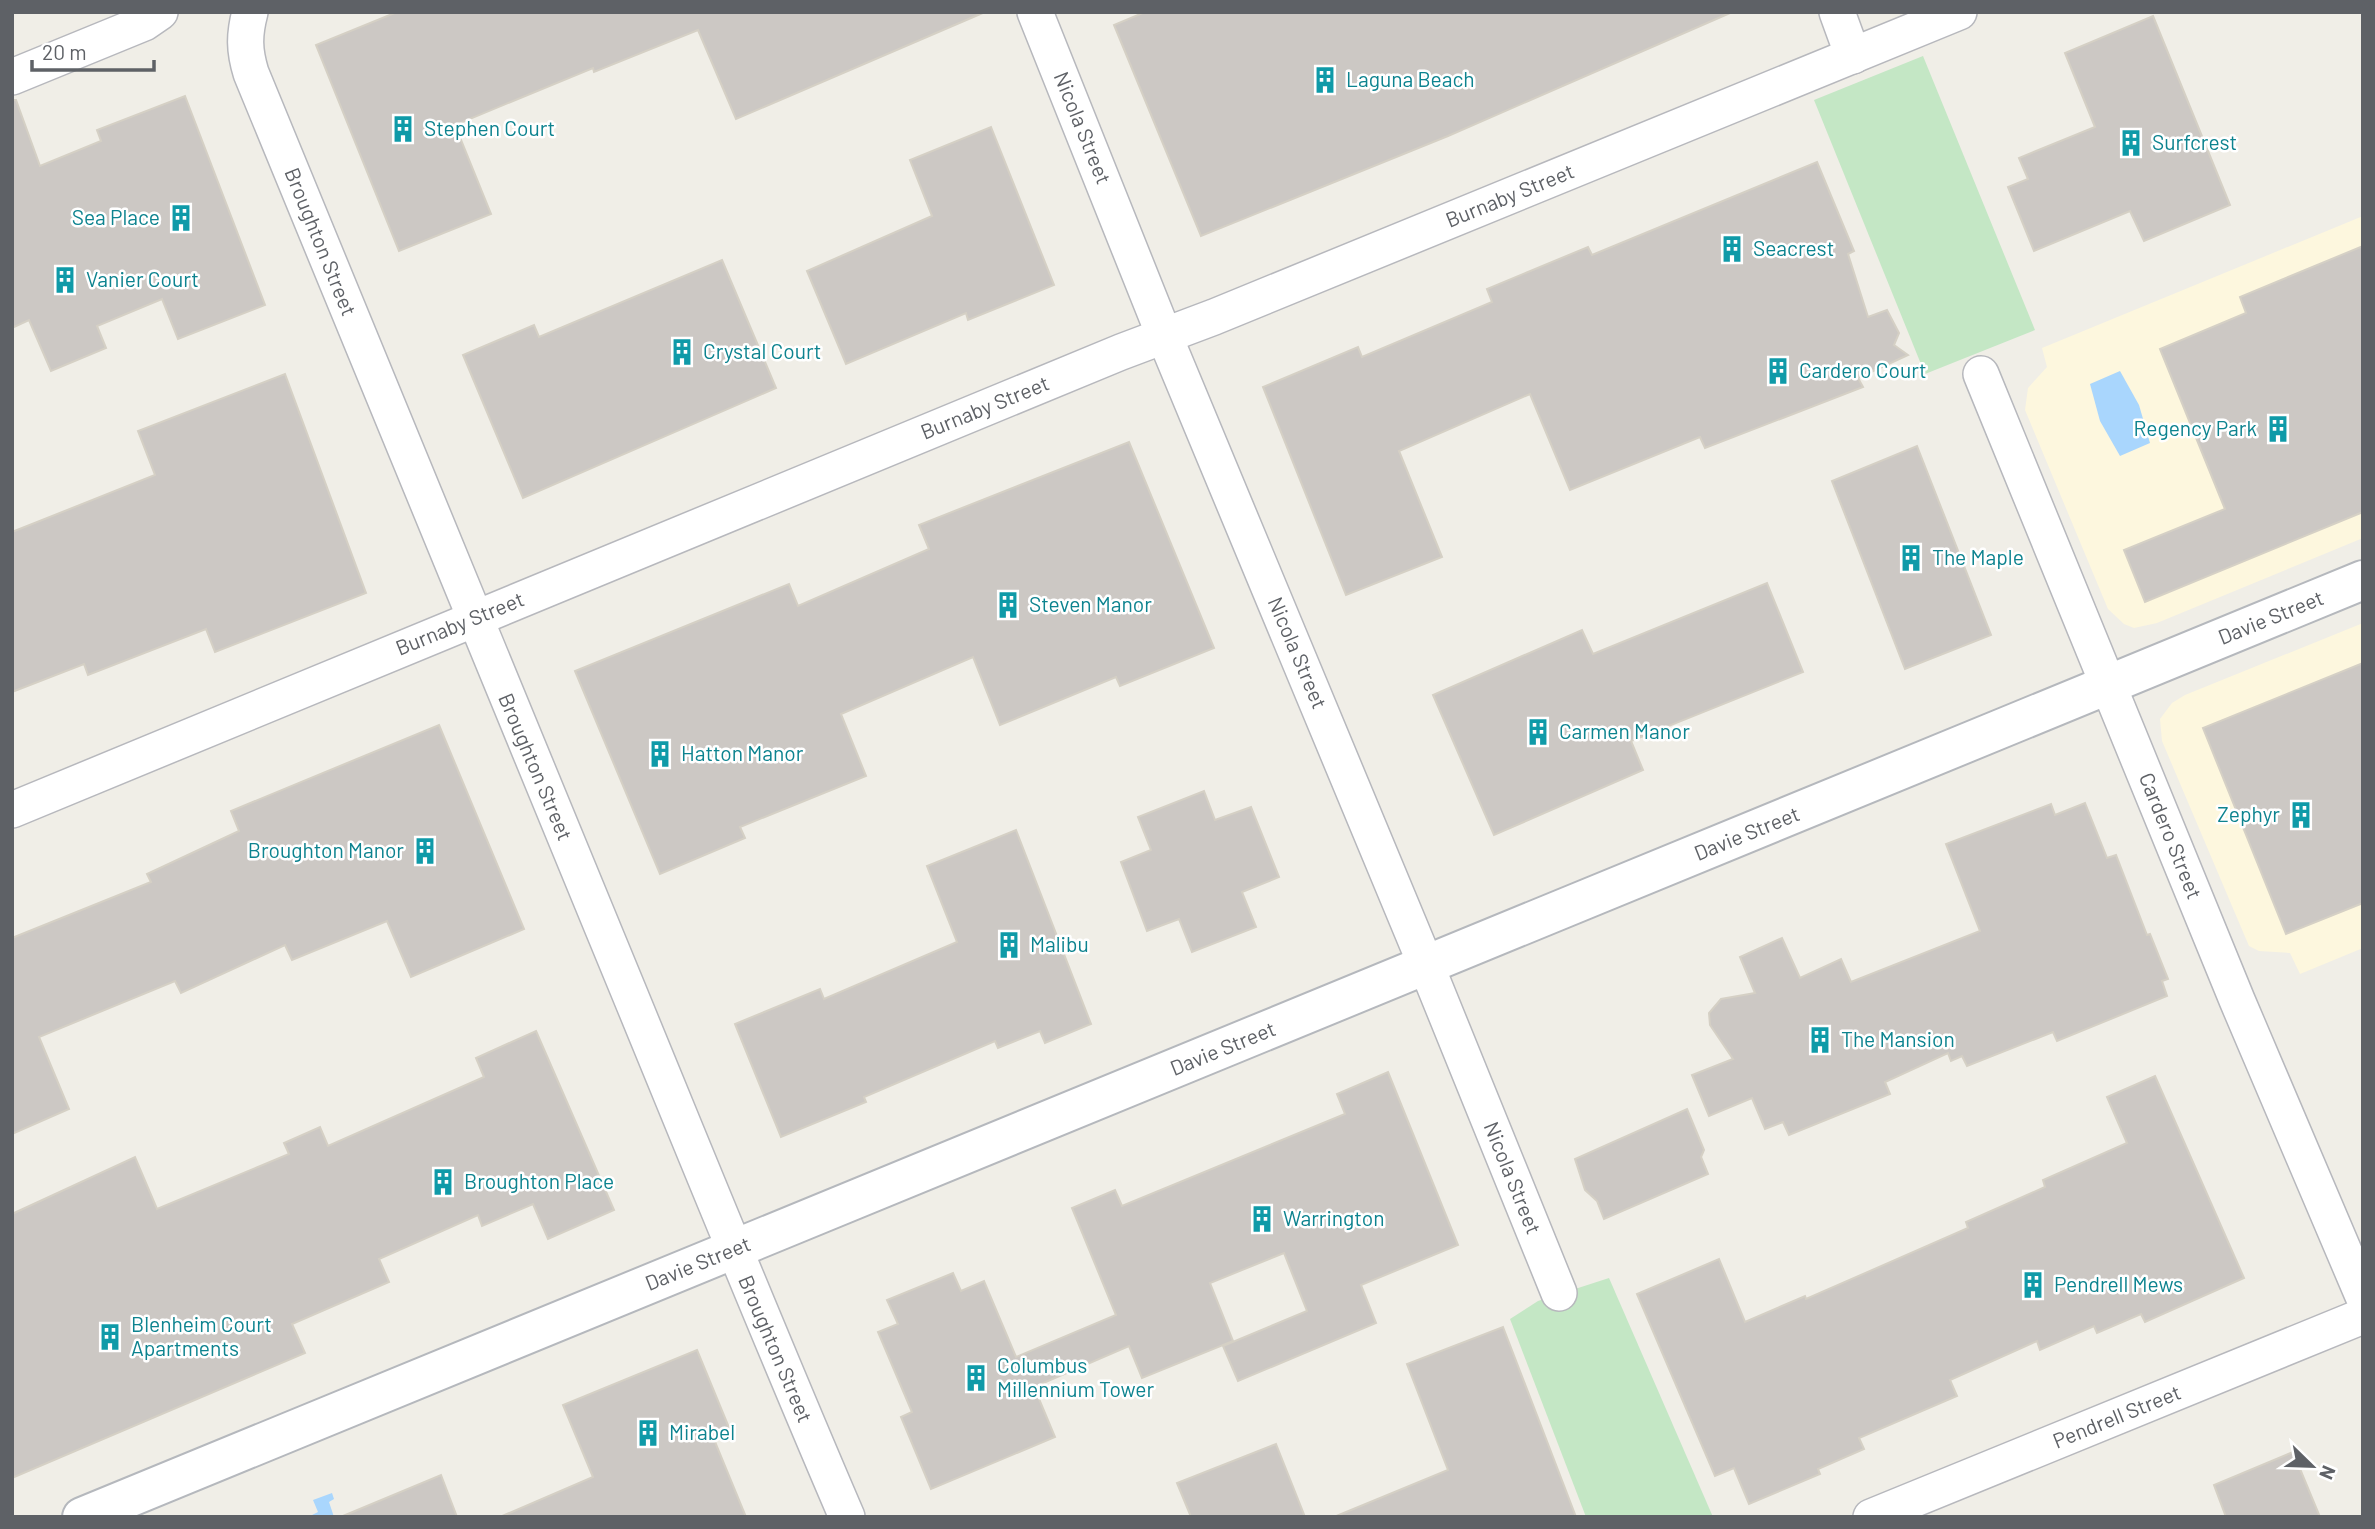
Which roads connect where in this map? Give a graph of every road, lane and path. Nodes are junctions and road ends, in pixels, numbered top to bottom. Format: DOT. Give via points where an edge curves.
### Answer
graph roads {
  1 [pos="160,12"];
  2 [pos="250,12"];
  3 [pos="1035,12"];
  4 [pos="1837,12"];
  5 [pos="1959,12"];
  6 [pos="1853,56"];
  7 [pos="12,77"];
  8 [pos="1164,335"];
  9 [pos="1981,374"];
  10 [pos="2363,580"];
  11 [pos="472,619"];
  12 [pos="2108,685"];
  13 [pos="12,810"];
  14 [pos="1426,965"];
  15 [pos="733,1249"];
  16 [pos="1559,1293"];
  17 [pos="2363,1296"];
  18 [pos="2363,1316"];
  19 [pos="82,1517"];
  20 [pos="847,1517"];
  21 [pos="1871,1517"];
  1 -- 7 [label="street" via="144,23"];
  2 -- 11 [label="street, Broughton Street" via="244,52 251,73"];
  3 -- 8 [label="street, Nicola Street"];
  4 -- 6 [label="street"];
  5 -- 6 [label="street, Burnaby Street"];
  6 -- 8 [label="street, Burnaby Street"];
  8 -- 11 [label="street, Burnaby Street"];
  8 -- 14 [label="street, Nicola Street"];
  9 -- 12 [label="street, Cardero Street"];
  10 -- 12 [label="main road, Davie Street"];
  11 -- 13 [label="street, Burnaby Street"];
  11 -- 15 [label="street, Broughton Street"];
  12 -- 14 [label="main road, Davie Street"];
  12 -- 17 [label="street, Cardero Street"];
  14 -- 15 [label="main road, Davie Street"];
  14 -- 16 [label="street, Nicola Street"];
  15 -- 19 [label="main road, Davie Street"];
  15 -- 20 [label="street, Broughton Street"];
  18 -- 21 [label="street, Pendrell Street"];
}
